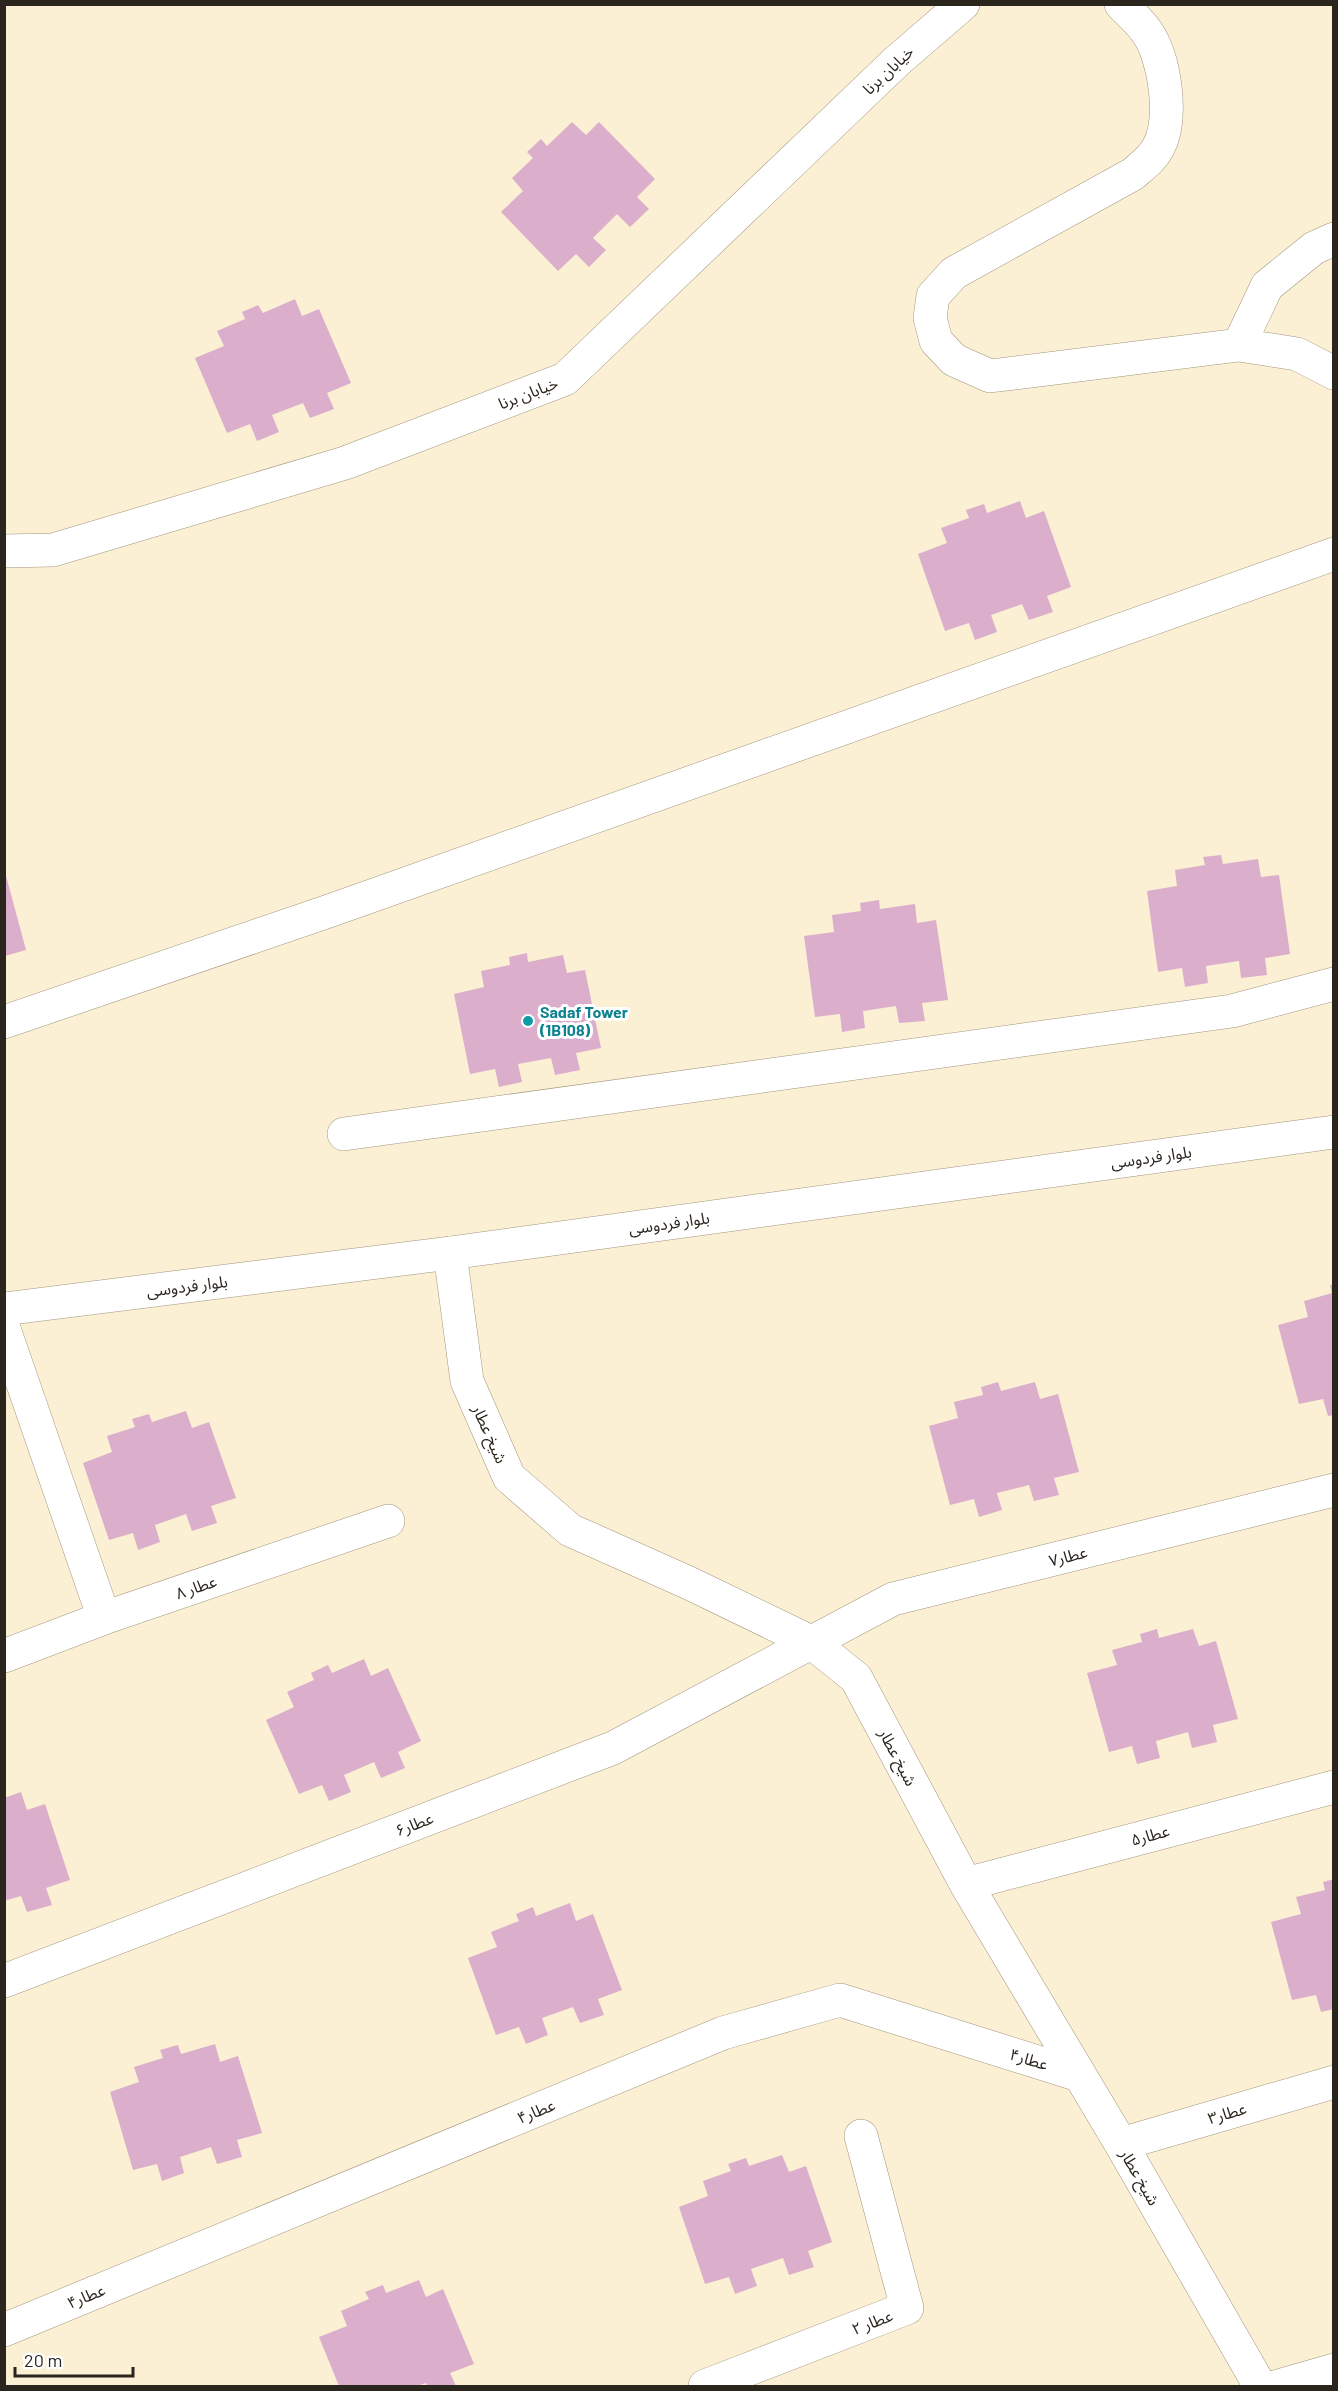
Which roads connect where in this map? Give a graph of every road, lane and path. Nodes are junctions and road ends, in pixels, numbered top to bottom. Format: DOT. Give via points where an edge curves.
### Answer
graph roads {
  1 [pos="963,4"];
  2 [pos="1121,4"];
  3 [pos="1334,239"];
  4 [pos="1239,345"];
  5 [pos="1334,373"];
  6 [pos="4,551"];
  7 [pos="1334,554"];
  8 [pos="1334,984"];
  9 [pos="4,1022"];
  10 [pos="1334,1132"];
  11 [pos="344,1134"];
  12 [pos="450,1253"];
  13 [pos="4,1309"];
  14 [pos="4,1329"];
  15 [pos="1334,1490"];
  16 [pos="388,1521"];
  17 [pos="104,1618"];
  18 [pos="811,1642"];
  19 [pos="4,1656"];
  20 [pos="1334,1786"];
  21 [pos="966,1884"];
  22 [pos="4,1981"];
  23 [pos="1079,2075"];
  24 [pos="1334,2082"];
  25 [pos="861,2136"];
  26 [pos="1121,2144"];
  27 [pos="4,2330"];
  28 [pos="1334,2370"];
  29 [pos="705,2386"];
  30 [pos="1260,2386"];
  31 [pos="1278,2386"];
  1 -- 6 [label="street, خیابان برنا" via="897,61 565,379 345,463 53,550"];
  2 -- 4 [label="street" via="1147,32 1159,61 1167,92 1159,146 1133,174 954,273 933,296 930,318 936,341 954,360 990,376"];
  3 -- 4 [label="street" via="1314,248 1268,286"];
  4 -- 5 [label="street" via="1297,354"];
  7 -- 9 [label="street" via="329,911"];
  8 -- 11 [label="street" via="1232,1011"];
  10 -- 12 [label="street, بلوار فردوسی"];
  12 -- 13 [label="street, بلوار فردوسی"];
  12 -- 18 [label="street, شیخ عطار" via="467,1381 509,1477 570,1530"];
  14 -- 17 [label="street"];
  15 -- 18 [label="street, عطار۷" via="893,1599"];
  16 -- 17 [label="street, عطار ۸"];
  17 -- 19 [label="street, عطار ۸"];
  18 -- 21 [label="street, شیخ عطار" via="856,1678"];
  18 -- 22 [label="street, عطار۶" via="613,1748"];
  20 -- 21 [label="street, عطار۵"];
  21 -- 23 [label="street, شیخ عطار"];
  23 -- 26 [label="street, شیخ عطار"];
  23 -- 27 [label="street, عطار۴" via="840,2000 723,2033"];
  24 -- 26 [label="street, عطار۳"];
  25 -- 29 [label="street, عطار ۲" via="907,2308"];
  26 -- 30 [label="street, شیخ عطار"];
  28 -- 31 [label="street"];
}
